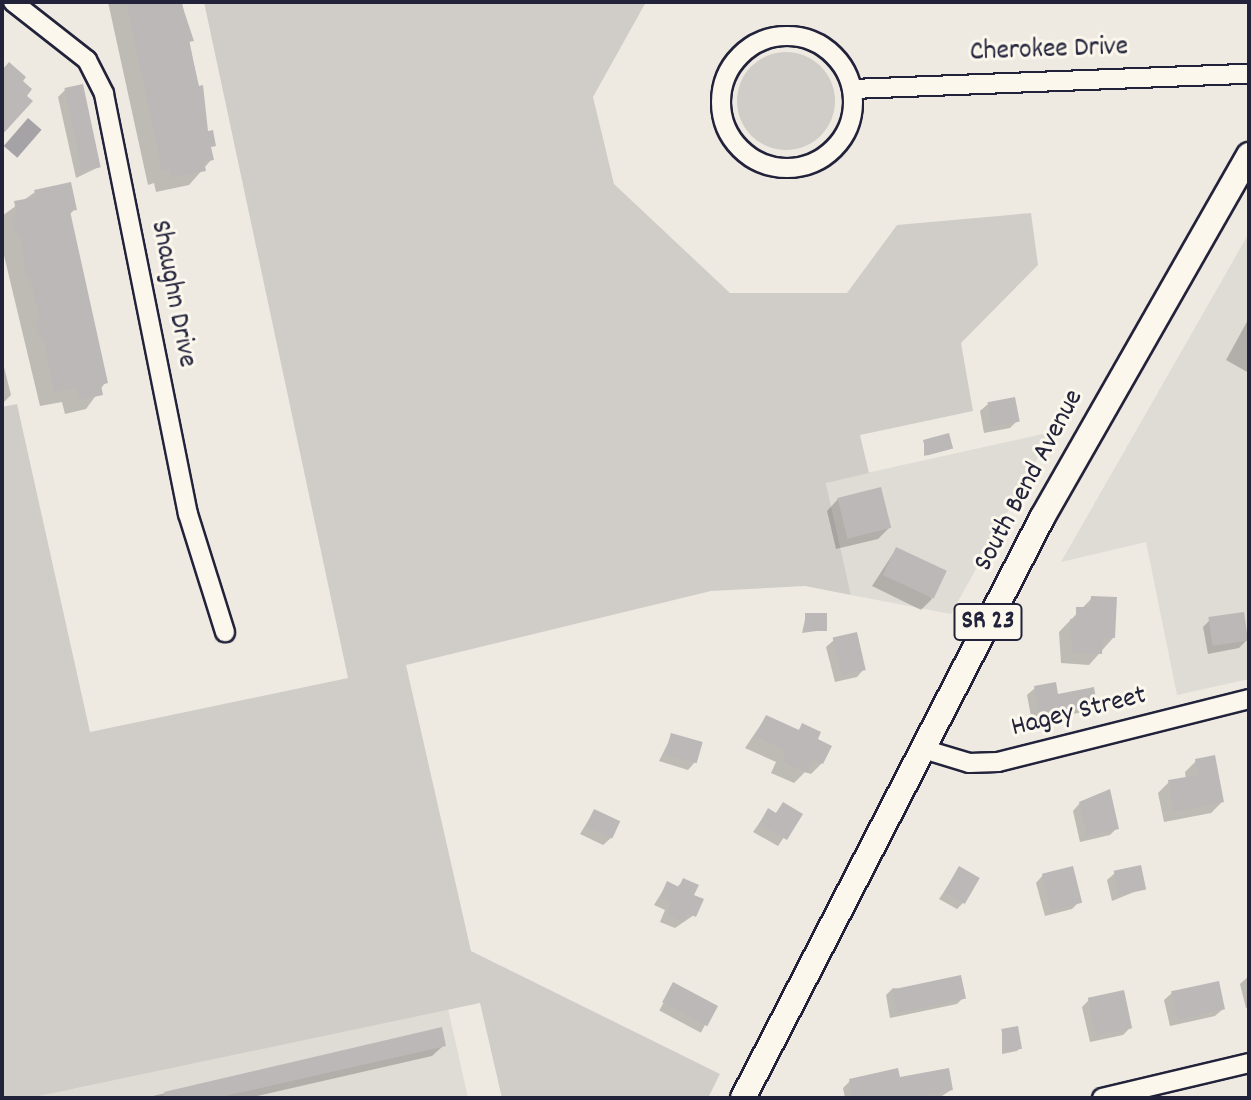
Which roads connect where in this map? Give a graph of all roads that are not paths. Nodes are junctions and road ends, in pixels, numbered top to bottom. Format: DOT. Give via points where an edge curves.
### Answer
graph roads {
  1 [pos="13,2"];
  2 [pos="1249,74"];
  3 [pos="852,89"];
  4 [pos="1249,155"];
  5 [pos="225,632"];
  6 [pos="1249,699"];
  7 [pos="923,749"];
  8 [pos="1249,1063"];
  9 [pos="743,1098"];
  10 [pos="1102,1098"];
  1 -- 5 [label="street, Shaughn Drive" via="87,60 100,84 188,514"];
  2 -- 3 [label="street, Cherokee Drive"];
  3 -- 3 [label="street" via="852,108 839,142 817,159 790,167 754,159 739,147 721,113 721,92 733,64 755,44 775,36 795,36 824,48 845,70"];
  4 -- 7 [label="main road, South Bend Avenue / SR 23" via="1042,518"];
  6 -- 7 [label="street, Hagey Street" via="998,762 969,763"];
  7 -- 9 [label="main road, South Bend Avenue / SR 23"];
  8 -- 10 [label="street"];
}
